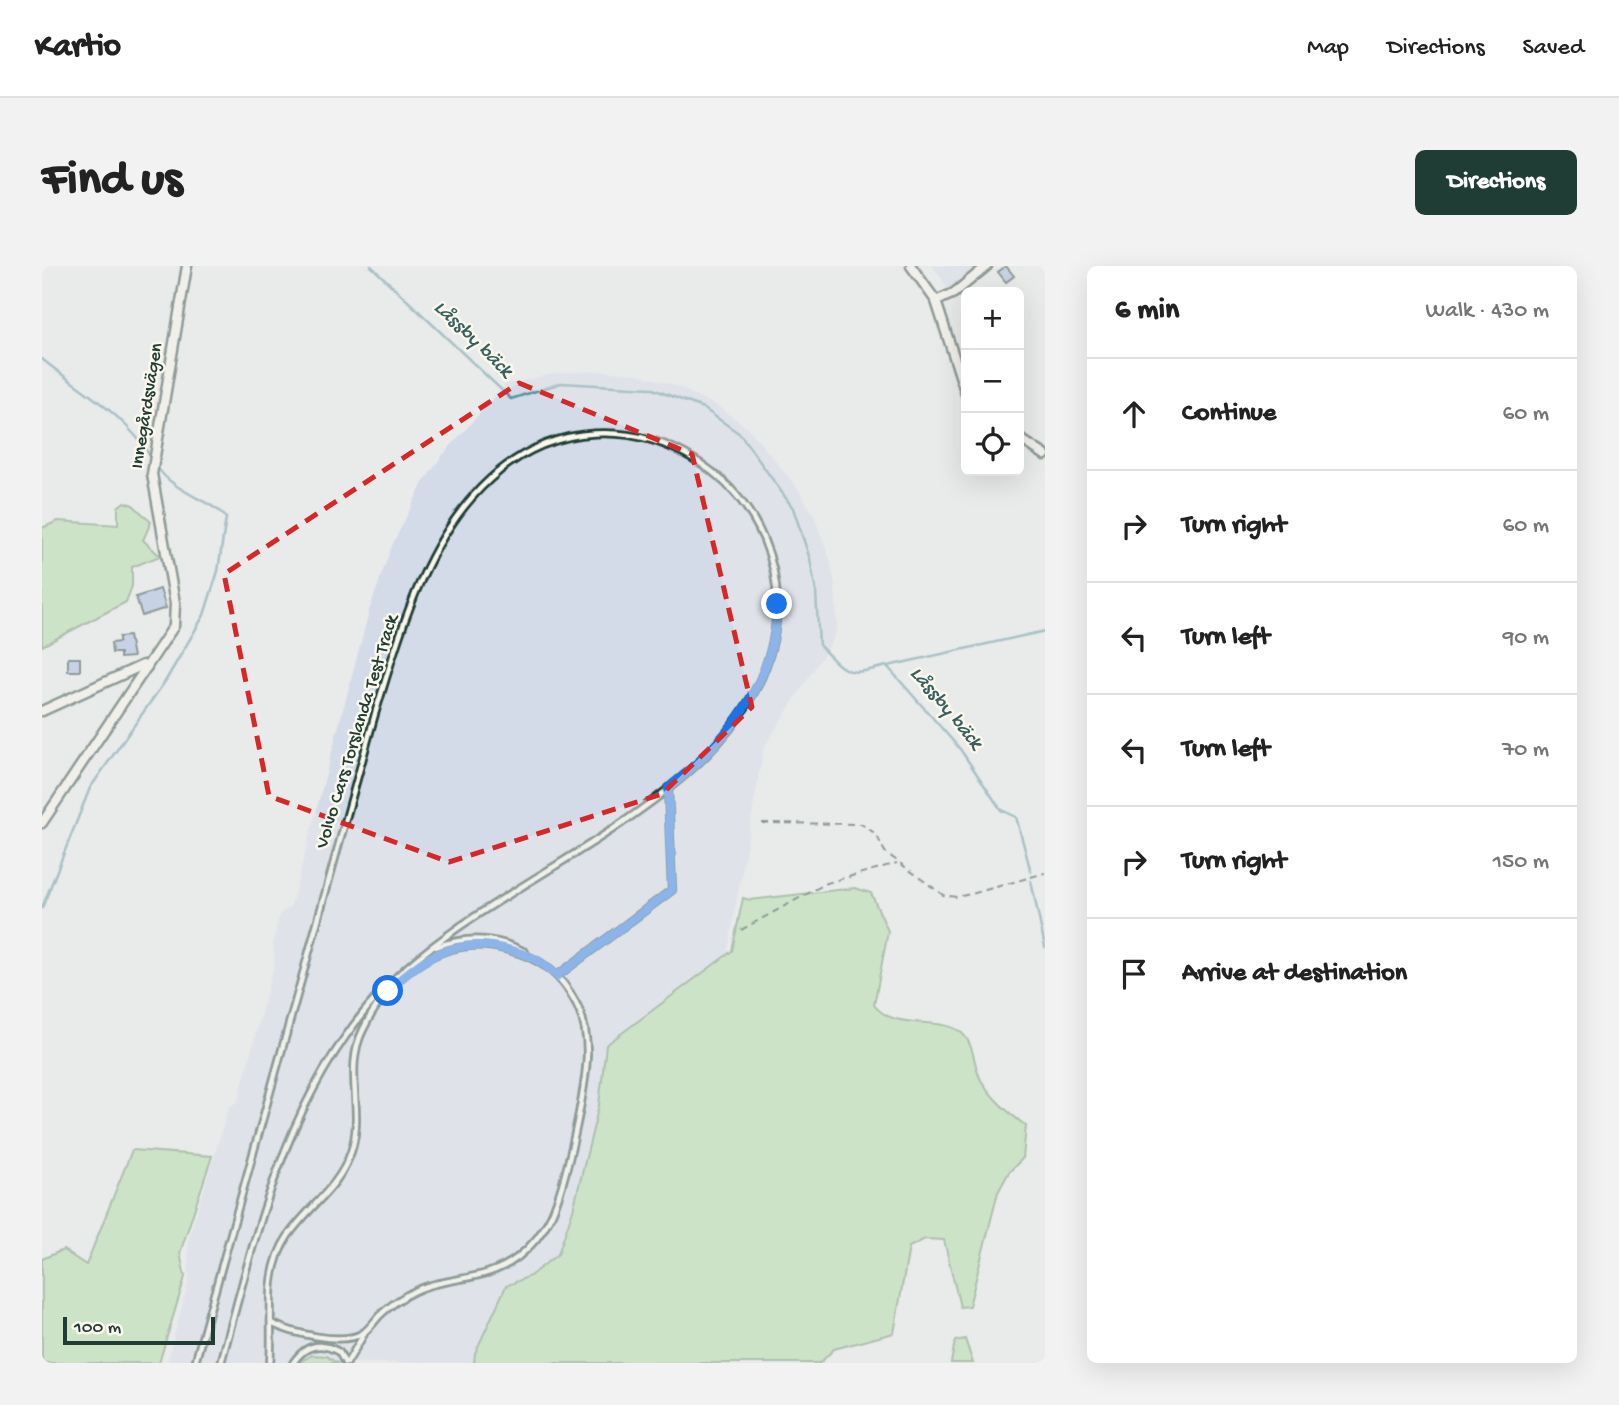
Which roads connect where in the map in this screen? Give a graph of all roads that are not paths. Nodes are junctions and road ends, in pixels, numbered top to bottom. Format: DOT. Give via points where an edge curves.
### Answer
graph roads {
  1 [pos="187,266"];
  2 [pos="911,266"];
  3 [pos="987,266"];
  4 [pos="936,301"];
  5 [pos="961,378"];
  6 [pos="1024,441"];
  7 [pos="1045,455"];
  8 [pos="147,667"];
  9 [pos="42,711"];
  10 [pos="668,788"];
  11 [pos="42,824"];
  12 [pos="425,951"];
  13 [pos="535,957"];
  14 [pos="557,976"];
  15 [pos="271,1323"];
  16 [pos="365,1332"];
  17 [pos="195,1363"];
  18 [pos="221,1363"];
  19 [pos="270,1363"];
  20 [pos="293,1363"];
  21 [pos="346,1363"];
  1 -- 8 [label="street, Innegårdsvägen" via="153,467 176,616 171,633"];
  2 -- 4 [label="street"];
  3 -- 4 [label="street" via="954,293"];
  4 -- 5 [label="street"];
  6 -- 7 [label="street"];
  8 -- 9 [label="street"];
  8 -- 11 [label="street, Innegårdsvägen"];
  10 -- 12 [label="lane, Volvo Cars Torslanda Test Track"];
  10 -- 14 [label="lane" via="672,890"];
  10 -- 17 [label="lane, Volvo Cars Torslanda Test Track" via="738,717 763,674 775,633 777,604 765,540 730,486 677,449 623,434 585,435 550,443 501,469 468,502 442,540 403,625"];
  12 -- 13 [label="lane, Volvo Cars Torslanda Test Track" via="456,940 481,939 506,943"];
  12 -- 18 [label="lane, Volvo Cars Torslanda Test Track" via="384,989 348,1032 309,1094 280,1163"];
  13 -- 14 [label="lane, Volvo Cars Torslanda Test Track"];
  13 -- 15 [label="lane, Volvo Cars Torslanda Test Track" via="487,945 450,947 414,966 378,1004 354,1059 356,1124 351,1152 331,1189 287,1237 270,1294"];
  14 -- 16 [label="lane, Volvo Cars Torslanda Test Track" via="578,1006 587,1054 561,1188 550,1218 534,1242 511,1262 484,1275 414,1291"];
  15 -- 16 [label="lane" via="289,1332 331,1337 351,1338"];
  15 -- 19 [label="lane, Volvo Cars Torslanda Test Track"];
  16 -- 21 [label="lane, Volvo Cars Torslanda Test Track"];
  20 -- 21 [label="lane" via="307,1348 319,1345 339,1352"];
}
